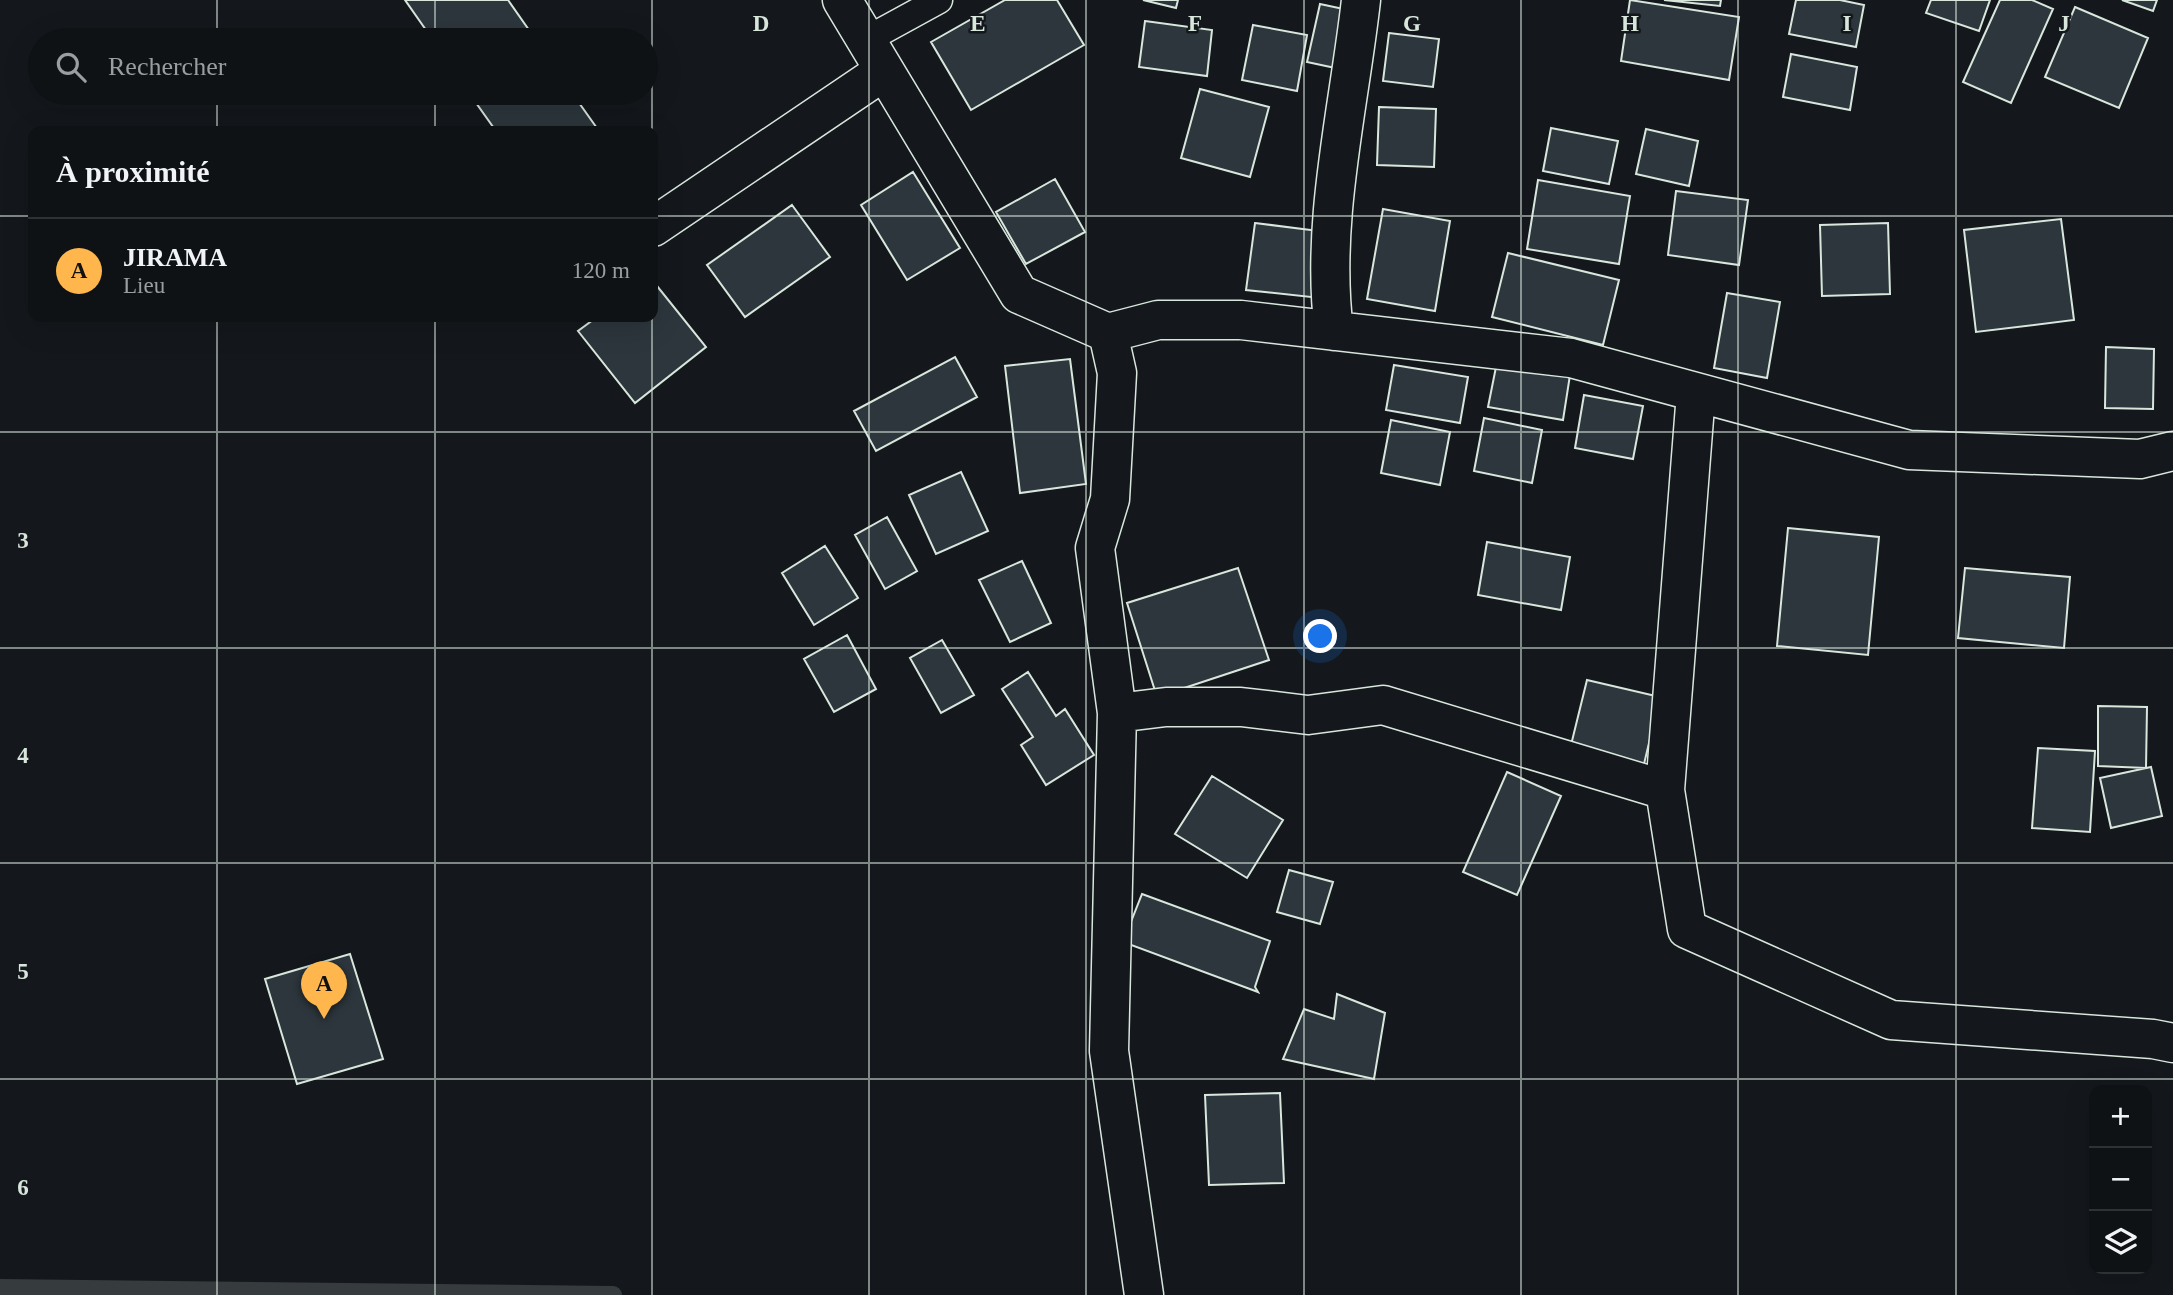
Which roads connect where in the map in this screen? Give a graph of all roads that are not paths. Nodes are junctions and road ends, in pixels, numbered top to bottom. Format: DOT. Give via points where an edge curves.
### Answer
graph roads {
  1 [pos="842,0"];
  2 [pos="939,0"];
  3 [pos="1362,0"];
  4 [pos="875,56"];
  5 [pos="658,223"];
  6 [pos="1334,331"];
  7 [pos="1108,333"];
  8 [pos="1696,393"];
  9 [pos="2173,450"];
  10 [pos="1117,713"];
  11 [pos="1665,790"];
  12 [pos="2173,1043"];
  13 [pos="1143,1295"];
  1 -- 4 [label="street"];
  2 -- 4 [label="lane"];
  3 -- 6 [label="street" via="1335,201 1329,296"];
  4 -- 5 [label="street"];
  4 -- 7 [label="street" via="1019,295"];
  6 -- 7 [label="street" via="1227,320 1158,320"];
  6 -- 8 [label="street" via="1572,358"];
  7 -- 10 [label="street" via="1117,373 1110,499 1095,548"];
  8 -- 9 [label="street" via="1909,450 2140,459"];
  8 -- 11 [label="street"];
  10 -- 11 [label="street" via="1166,707 1241,707 1308,715 1382,705"];
  10 -- 13 [label="street" via="1109,1051"];
  11 -- 12 [label="street" via="1687,929 1891,1020"];
}
